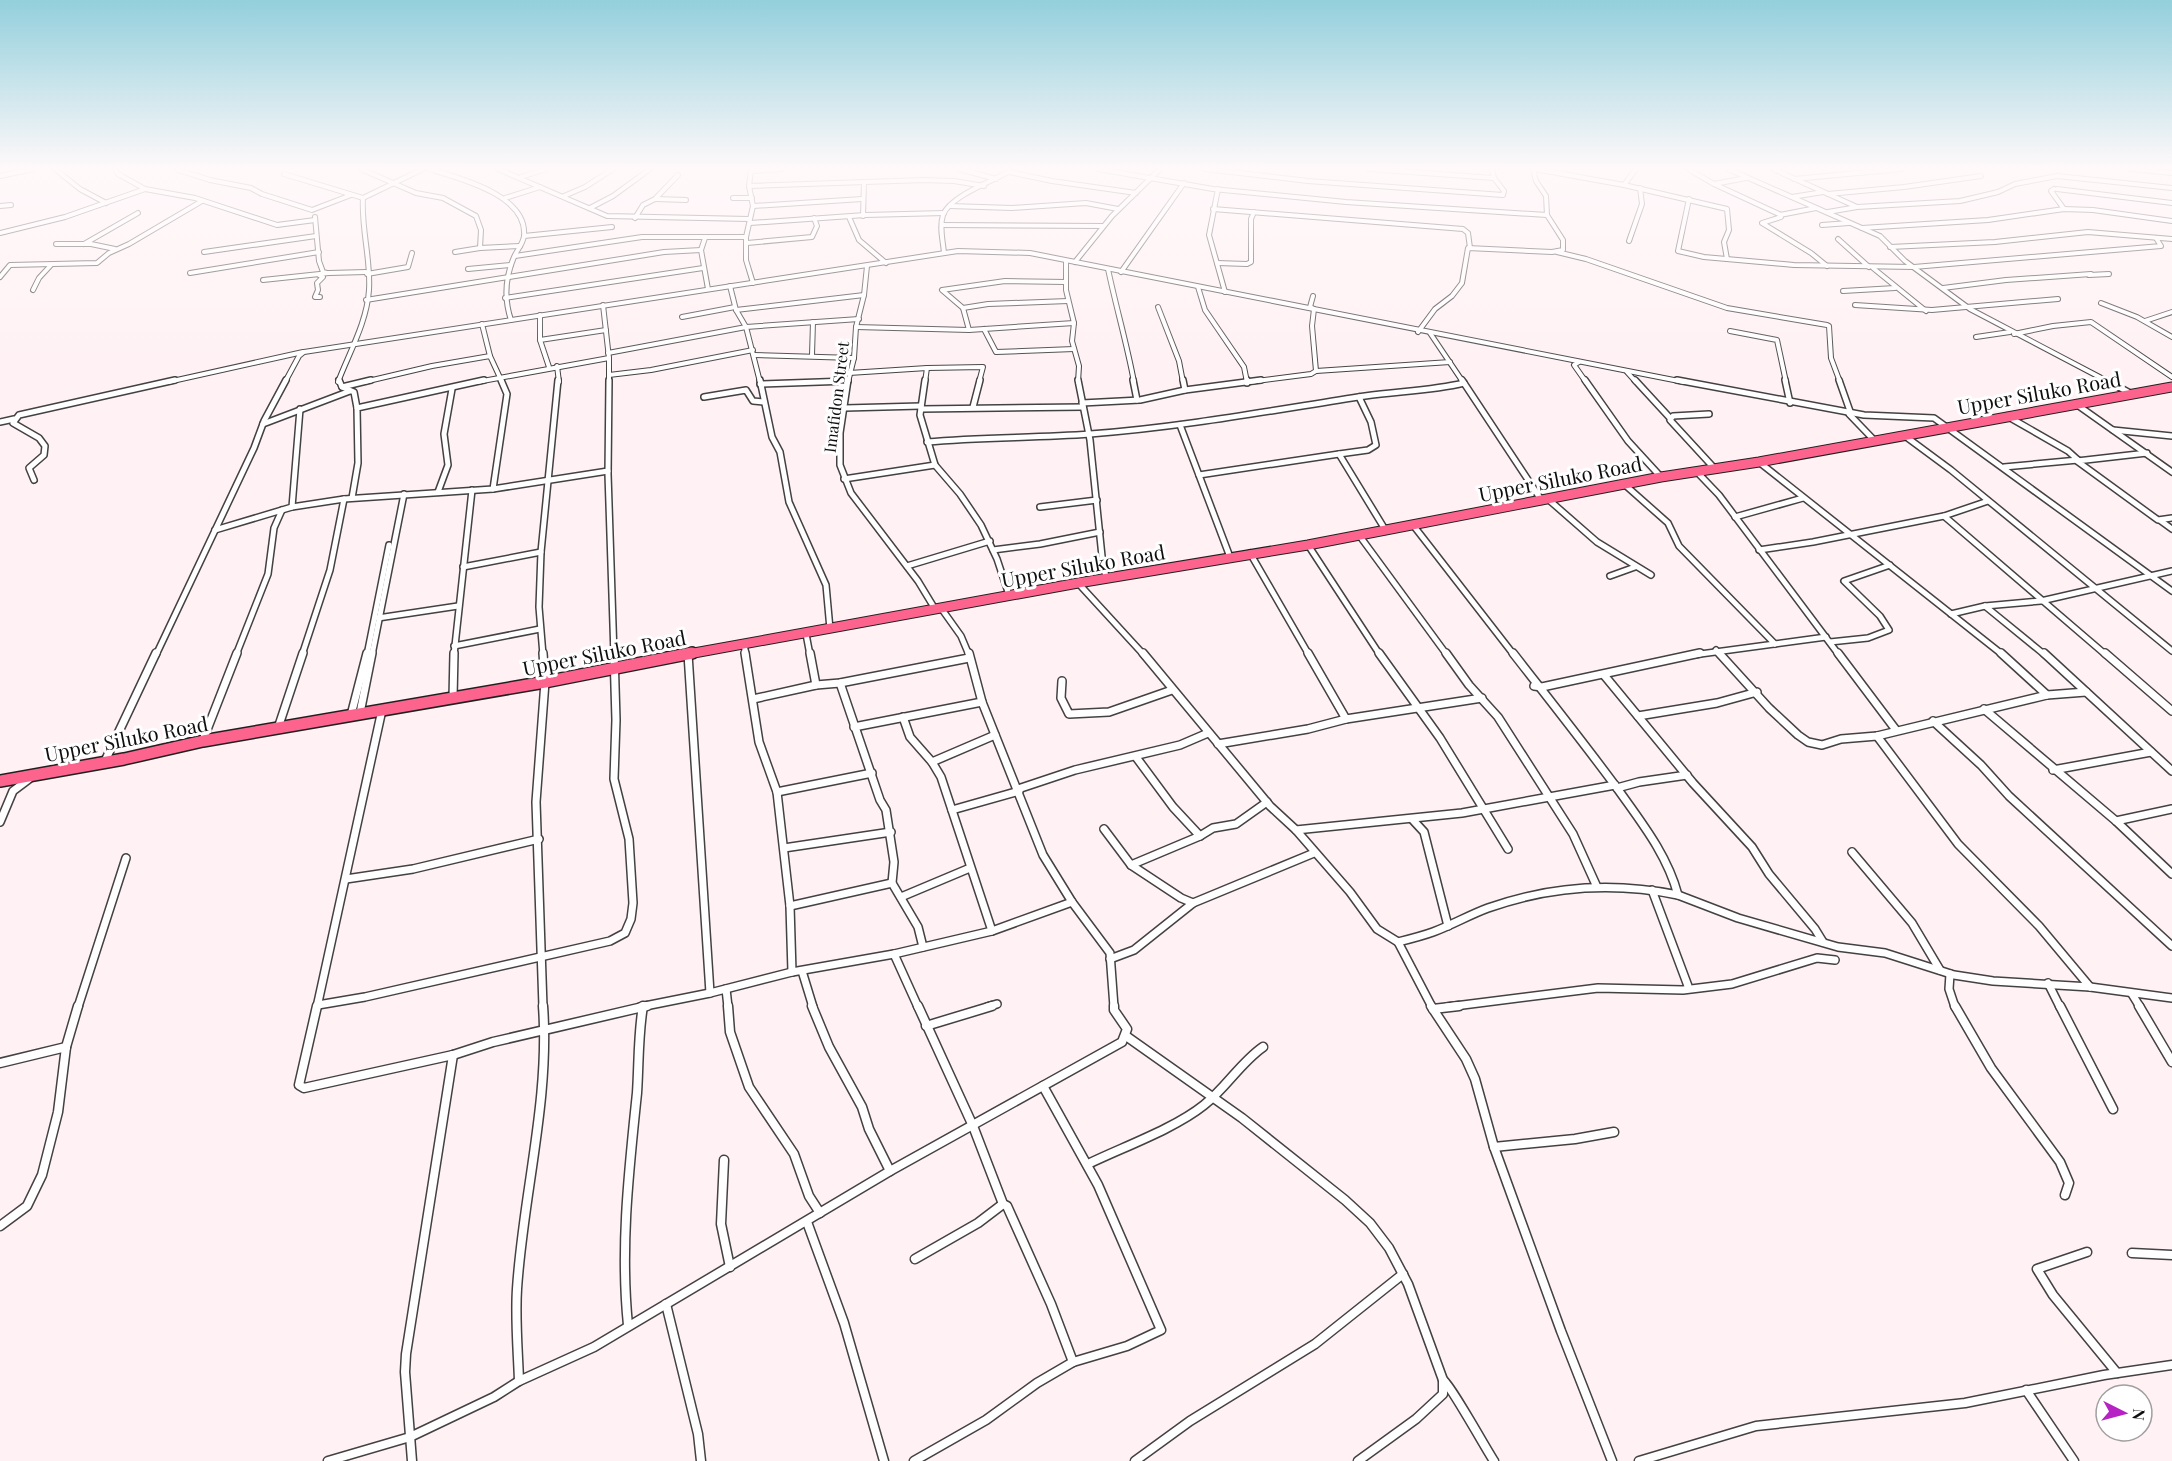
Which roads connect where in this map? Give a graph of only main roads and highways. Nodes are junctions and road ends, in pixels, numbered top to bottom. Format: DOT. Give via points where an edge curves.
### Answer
graph roads {
  1 [pos="2172,387"];
  2 [pos="0,781"];
  1 -- 2 [label="main road, Upper Siluko Road" via="202,741"];
}
